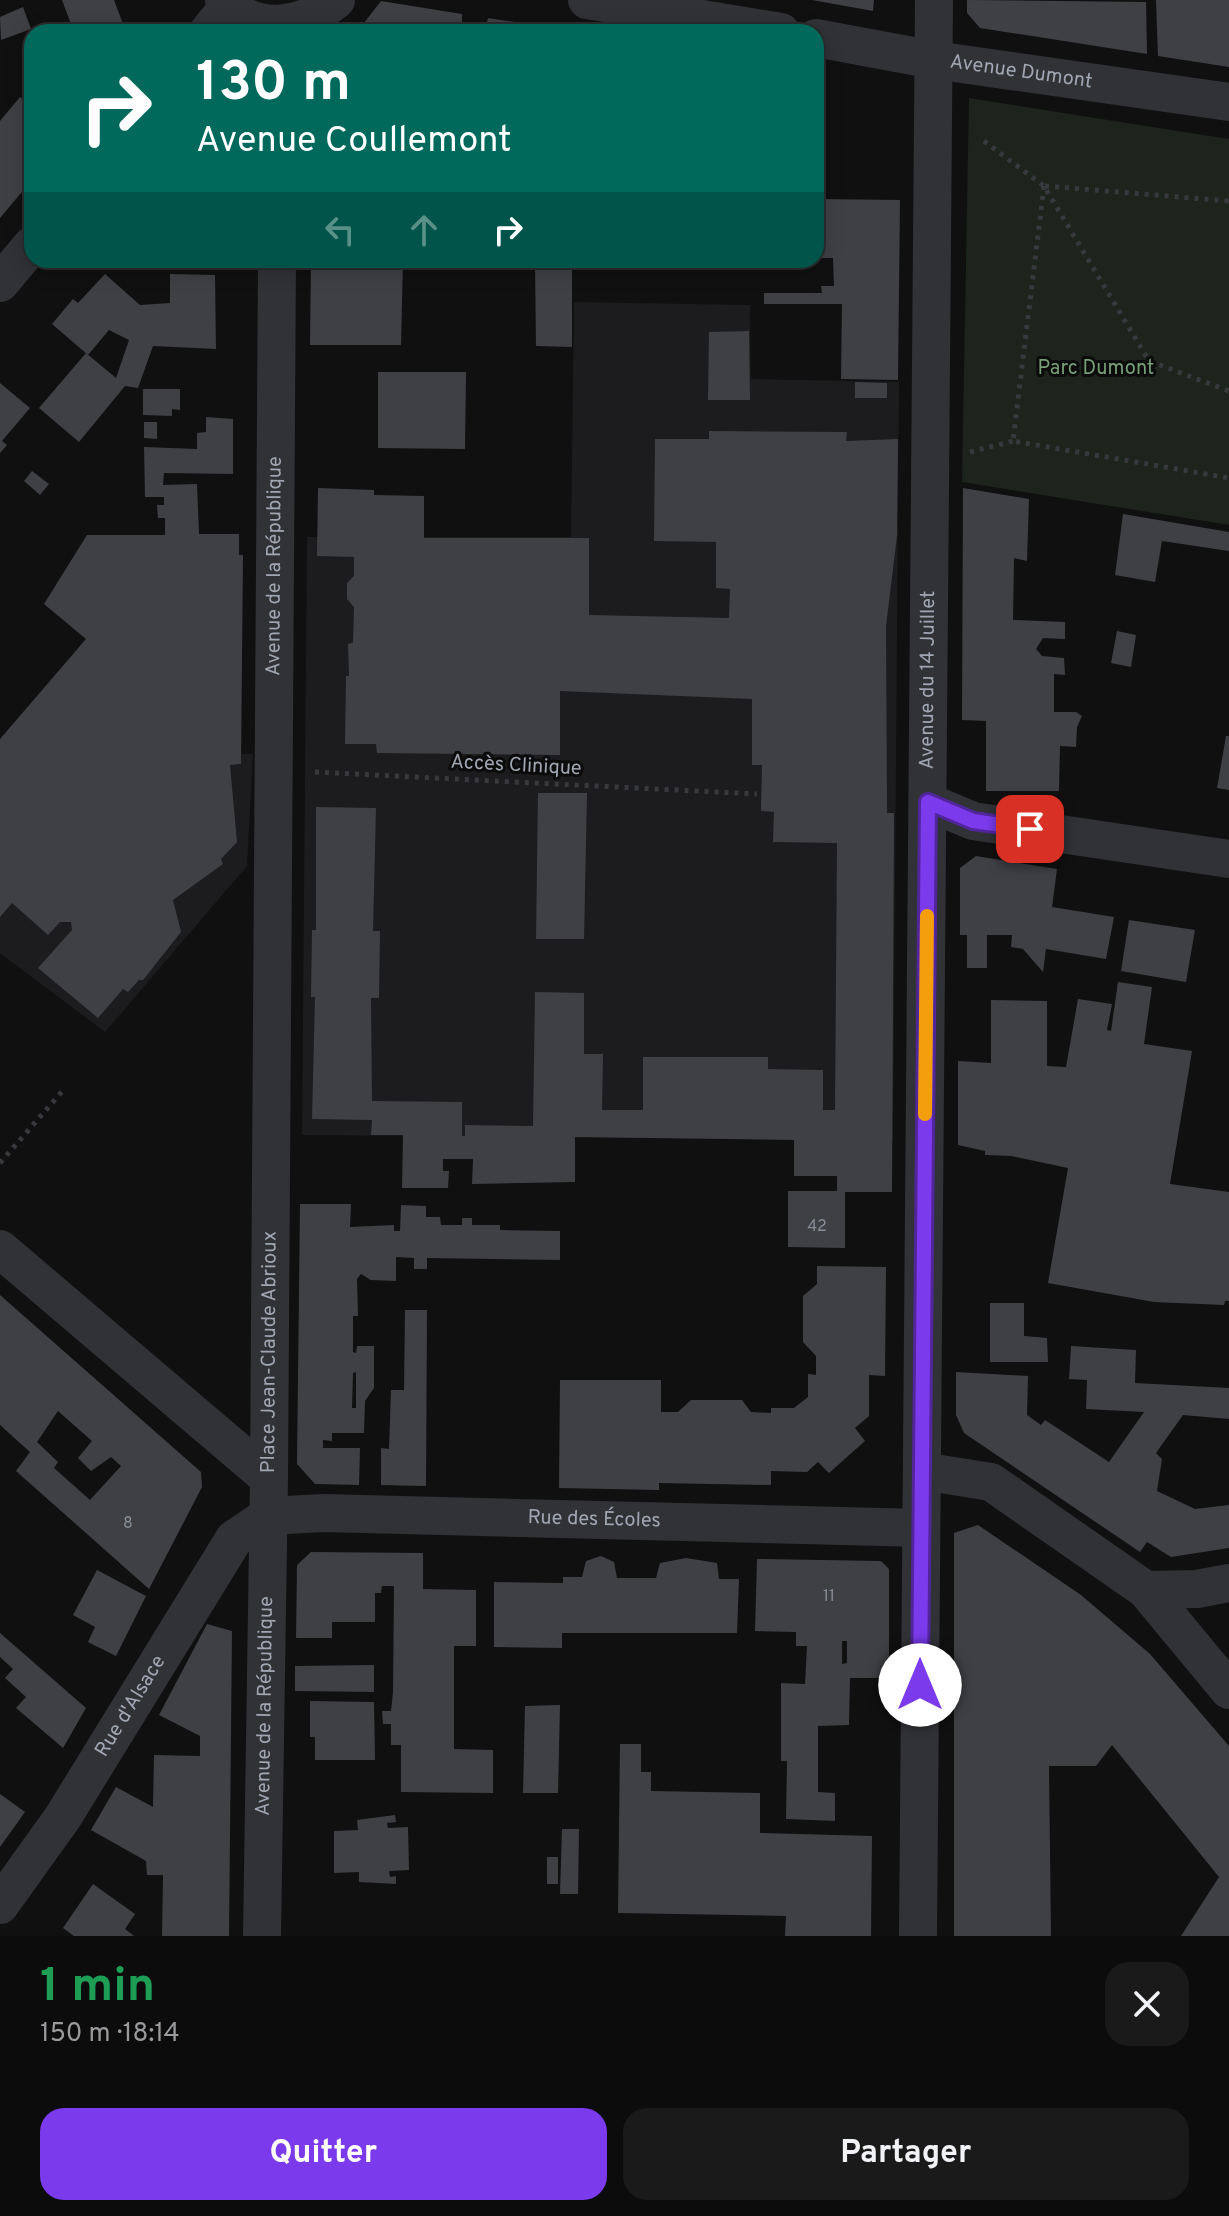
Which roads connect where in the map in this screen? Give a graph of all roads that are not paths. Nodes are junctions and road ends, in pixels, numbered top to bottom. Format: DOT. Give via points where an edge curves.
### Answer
graph roads {
  1 [pos="336,0"];
  2 [pos="587,0"];
  3 [pos="934,0"];
  4 [pos="220,13"];
  5 [pos="266,24"];
  6 [pos="290,24"];
  7 [pos="732,24"];
  8 [pos="824,39"];
  9 [pos="934,60"];
  10 [pos="1229,102"];
  11 [pos="24,254"];
  12 [pos="277,268"];
  13 [pos="0,283"];
  14 [pos="928,802"];
  15 [pos="1229,859"];
  16 [pos="274,874"];
  17 [pos="0,1249"];
  18 [pos="922,1471"];
  19 [pos="269,1478"];
  20 [pos="268,1516"];
  21 [pos="921,1528"];
  22 [pos="1229,1583"];
  23 [pos="1146,1590"];
  24 [pos="1229,1690"];
  25 [pos="0,1905"];
  26 [pos="262,1936"];
  27 [pos="918,1936"];
  1 -- 6 [label="street" via="320,14"];
  2 -- 7 [label="street"];
  3 -- 9 [label="street, Avenue du 14 Juillet"];
  4 -- 5 [label="street"];
  8 -- 9 [label="street, Avenue Dumont"];
  9 -- 10 [label="street, Avenue Dumont"];
  9 -- 14 [label="street, Avenue du 14 Juillet"];
  11 -- 13 [label="street"];
  12 -- 16 [label="street, Avenue de la République"];
  14 -- 15 [label="street" via="973,821"];
  14 -- 18 [label="street, Avenue du 14 Juillet"];
  16 -- 19 [label="street, Place Jean-Claude Abrioux"];
  17 -- 19 [label="street, Place Jean-Claude Abrioux"];
  18 -- 21 [label="street, Avenue du 14 Juillet"];
  18 -- 23 [label="street" via="991,1482"];
  19 -- 20 [label="street, Avenue de la République"];
  20 -- 21 [label="street, Rue des Écoles" via="618,1518"];
  20 -- 25 [label="street, Rue d'Alsace" via="234,1539 63,1817"];
  20 -- 26 [label="street, Avenue de la République"];
  21 -- 27 [label="street, Avenue du 14 Juillet"];
  22 -- 23 [label="street"];
  23 -- 24 [label="street"];
}
